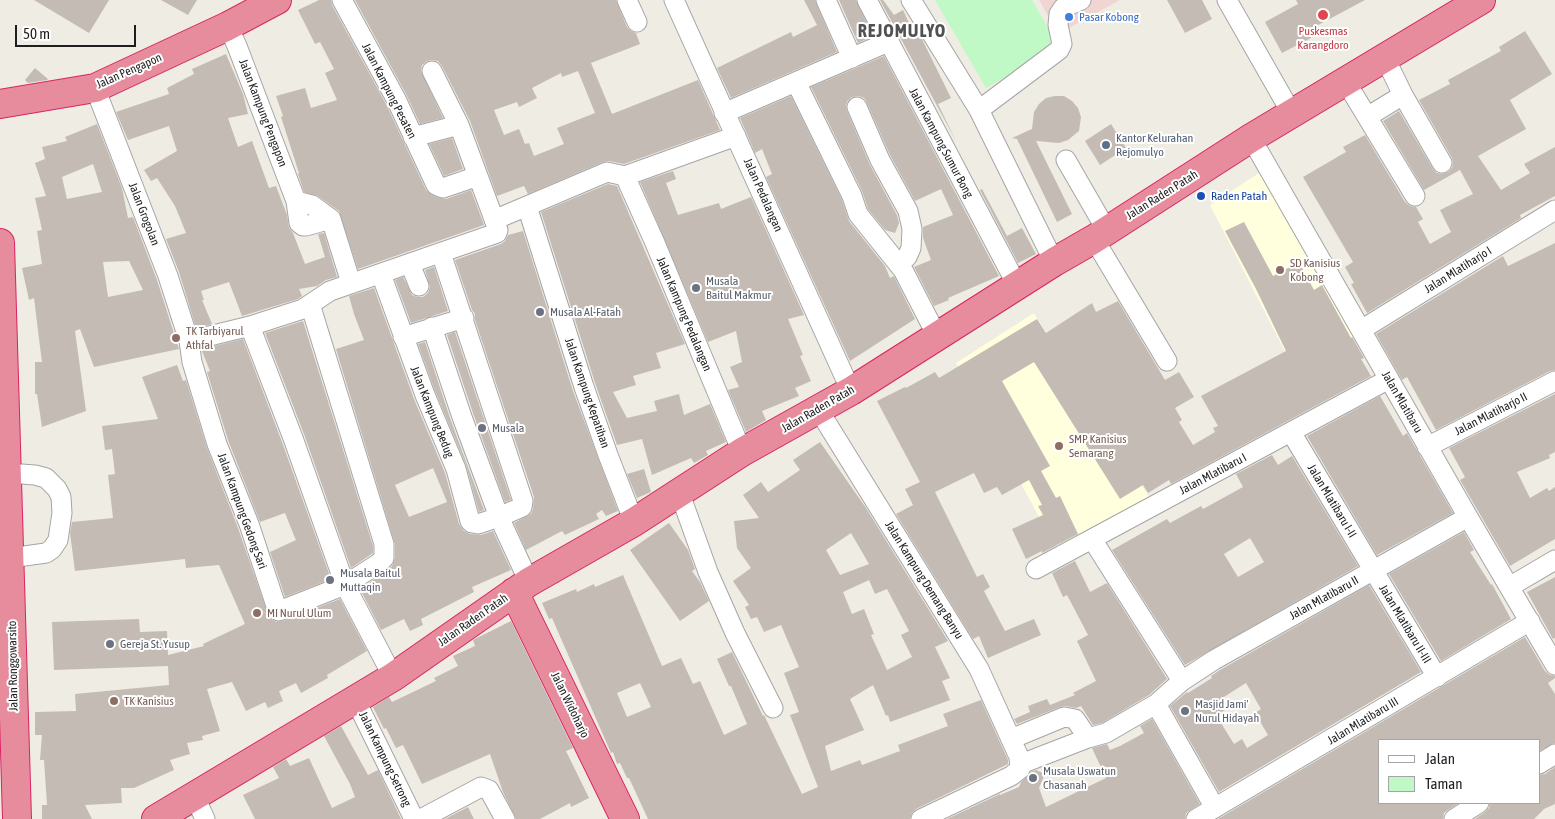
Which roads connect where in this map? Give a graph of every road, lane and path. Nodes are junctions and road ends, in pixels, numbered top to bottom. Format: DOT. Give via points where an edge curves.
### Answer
graph roads {
  1 [pos="277,0"];
  2 [pos="342,0"];
  3 [pos="627,0"];
  4 [pos="674,0"];
  5 [pos="826,0"];
  6 [pos="867,0"];
  7 [pos="911,0"];
  8 [pos="1227,0"];
  9 [pos="1481,0"];
  10 [pos="1079,1"];
  11 [pos="637,22"];
  12 [pos="228,26"];
  13 [pos="888,42"];
  14 [pos="852,58"];
  15 [pos="1385,58"];
  16 [pos="432,71"];
  17 [pos="796,82"];
  18 [pos="1346,82"];
  19 [pos="95,88"];
  20 [pos="1403,95"];
  21 [pos="0,104"];
  22 [pos="857,107"];
  23 [pos="979,110"];
  24 [pos="724,113"];
  25 [pos="1292,114"];
  26 [pos="1367,117"];
  27 [pos="459,125"];
  28 [pos="736,136"];
  29 [pos="413,137"];
  30 [pos="1252,138"];
  31 [pos="1066,160"];
  32 [pos="1442,163"];
  33 [pos="478,176"];
  34 [pos="625,176"];
  35 [pos="1415,196"];
  36 [pos="526,206"];
  37 [pos="1555,210"];
  38 [pos="494,220"];
  39 [pos="1100,235"];
  40 [pos="0,243"];
  41 [pos="442,253"];
  42 [pos="1054,262"];
  43 [pos="410,264"];
  44 [pos="898,264"];
  45 [pos="381,274"];
  46 [pos="351,284"];
  47 [pos="1017,285"];
  48 [pos="419,286"];
  49 [pos="310,304"];
  50 [pos="464,318"];
  51 [pos="250,326"];
  52 [pos="432,327"];
  53 [pos="1360,330"];
  54 [pos="937,336"];
  55 [pos="403,337"];
  56 [pos="189,341"];
  57 [pos="1167,360"];
  58 [pos="1389,379"];
  59 [pos="1555,381"];
  60 [pos="851,391"];
  61 [pos="492,409"];
  62 [pos="818,409"];
  63 [pos="462,417"];
  64 [pos="1291,432"];
  65 [pos="1427,446"];
  66 [pos="742,452"];
  67 [pos="7,473"];
  68 [pos="680,494"];
  69 [pos="499,517"];
  70 [pos="1468,517"];
  71 [pos="634,522"];
  72 [pos="1092,539"];
  73 [pos="10,558"];
  74 [pos="1555,560"];
  75 [pos="1036,569"];
  76 [pos="1373,570"];
  77 [pos="344,585"];
  78 [pos="521,587"];
  79 [pos="1509,587"];
  80 [pos="1530,621"];
  81 [pos="1555,665"];
  82 [pos="393,677"];
  83 [pos="1437,678"];
  84 [pos="1182,681"];
  85 [pos="355,699"];
  86 [pos="1156,704"];
  87 [pos="774,708"];
  88 [pos="1088,738"];
  89 [pos="1011,739"];
  90 [pos="1555,754"];
  91 [pos="1020,761"];
  92 [pos="1540,763"];
  93 [pos="1477,804"];
  94 [pos="200,808"];
  95 [pos="1215,808"];
  96 [pos="16,819"];
  97 [pos="156,819"];
  98 [pos="414,819"];
  99 [pos="421,819"];
  100 [pos="505,819"];
  101 [pos="625,819"];
  102 [pos="921,819"];
  103 [pos="1196,819"];
  104 [pos="1454,819"];
  1 -- 12 [label="highway, Jalan Pengapon"];
  2 -- 29 [label="street, Jalan Kampung Pesaten"];
  3 -- 11 [label="street"];
  4 -- 24 [label="street, Jalan Pedalangan"];
  5 -- 14 [label="street"];
  6 -- 13 [label="street, Jalan Kampung Sumur Bong"];
  7 -- 23 [label="street"];
  8 -- 25 [label="street"];
  9 -- 15 [label="highway, Jalan Raden Patah"];
  10 -- 23 [label="street" via="1063,8 1059,14 1062,44 1059,50"];
  12 -- 19 [label="highway, Jalan Pengapon"];
  12 -- 46 [label="street, Jalan Kampung Pengapon" via="296,201 312,205 331,219"];
  13 -- 14 [label="street"];
  13 -- 47 [label="street, Jalan Kampung Sumur Bong"];
  14 -- 17 [label="street"];
  15 -- 18 [label="highway, Jalan Raden Patah"];
  15 -- 20 [label="street"];
  16 -- 27 [label="street"];
  17 -- 24 [label="street"];
  17 -- 44 [label="street" via="858,214"];
  18 -- 25 [label="highway, Jalan Raden Patah"];
  18 -- 26 [label="street"];
  19 -- 21 [label="highway, Jalan Pengapon"];
  19 -- 56 [label="street, Jalan Grogolan" via="168,276"];
  20 -- 26 [label="street"];
  20 -- 32 [label="street"];
  22 -- 44 [label="street" via="880,160 908,211 912,229 911,248"];
  23 -- 42 [label="street"];
  24 -- 28 [label="street, Jalan Pedalangan"];
  25 -- 30 [label="highway, Jalan Raden Patah"];
  26 -- 35 [label="street"];
  27 -- 29 [label="street"];
  27 -- 33 [label="street"];
  28 -- 34 [label="street"];
  28 -- 60 [label="street, Jalan Pedalangan"];
  29 -- 33 [label="street, Jalan Kampung Pesaten" via="438,187"];
  30 -- 39 [label="highway, Jalan Raden Patah"];
  30 -- 53 [label="street, Jalan Mlatibaru"];
  31 -- 39 [label="street"];
  33 -- 38 [label="street"];
  34 -- 36 [label="street" via="608,171"];
  34 -- 66 [label="street, Jalan Kampung Pedalangan"];
  36 -- 38 [label="street"];
  36 -- 71 [label="street, Jalan Kampung Kepatihan" via="584,387"];
  37 -- 53 [label="street, Jalan Mlatiharjo I"];
  38 -- 41 [label="street" via="498,230 496,234"];
  39 -- 42 [label="highway, Jalan Raden Patah"];
  39 -- 57 [label="street"];
  40 -- 67 [label="highway, Jalan Ronggowarsito"];
  41 -- 43 [label="street"];
  41 -- 50 [label="street, Jalan Kampung Bedug"];
  42 -- 47 [label="highway, Jalan Raden Patah"];
  43 -- 45 [label="street"];
  43 -- 48 [label="street"];
  44 -- 54 [label="street"];
  45 -- 46 [label="street"];
  45 -- 55 [label="street, Jalan Kampung Bedug"];
  46 -- 49 [label="street" via="330,291"];
  47 -- 54 [label="highway, Jalan Raden Patah"];
  49 -- 51 [label="street"];
  49 -- 77 [label="street, Jalan Kampung Gedong Sari" via="385,550 383,560"];
  50 -- 52 [label="street"];
  50 -- 61 [label="street, Jalan Kampung Bedug"];
  51 -- 56 [label="street"];
  51 -- 77 [label="street"];
  52 -- 55 [label="street"];
  52 -- 63 [label="street, Jalan Kampung Bedug"];
  53 -- 58 [label="street, Jalan Mlatibaru"];
  54 -- 60 [label="highway, Jalan Raden Patah"];
  55 -- 69 [label="street, Jalan Kampung Bedug" via="456,469 470,521 478,524"];
  56 -- 77 [label="street, Jalan Kampung Gedong Sari" via="192,362 217,444 250,524 277,609 282,611"];
  58 -- 64 [label="street, Jalan Mlatibaru I"];
  58 -- 65 [label="street, Jalan Mlatibaru"];
  59 -- 65 [label="street, Jalan Mlatiharjo II"];
  60 -- 62 [label="highway, Jalan Raden Patah"];
  61 -- 63 [label="street"];
  61 -- 69 [label="street, Jalan Kampung Bedug" via="523,504"];
  62 -- 66 [label="highway, Jalan Raden Patah"];
  62 -- 89 [label="street, Jalan Kampung Demang Banyu" via="979,669"];
  63 -- 69 [label="street, Jalan Kampung Bedug"];
  64 -- 72 [label="street, Jalan Mlatibaru I"];
  64 -- 76 [label="street, Jalan Mlatibaru I-II"];
  65 -- 70 [label="street, Jalan Mlatibaru"];
  66 -- 68 [label="highway, Jalan Raden Patah"];
  67 -- 73 [label="highway, Jalan Ronggowarsito"];
  67 -- 73 [label="street" via="46,478 58,489 62,512 58,540 52,549 46,553"];
  68 -- 71 [label="highway, Jalan Raden Patah"];
  68 -- 87 [label="street" via="735,633"];
  69 -- 78 [label="street, Jalan Kampung Bedug"];
  70 -- 76 [label="street, Jalan Mlatibaru II"];
  70 -- 79 [label="street, Jalan Mlatibaru"];
  71 -- 78 [label="highway, Jalan Raden Patah"];
  72 -- 75 [label="street, Jalan Mlatibaru I"];
  72 -- 84 [label="street"];
  73 -- 96 [label="highway, Jalan Ronggowarsito"];
  74 -- 79 [label="street"];
  76 -- 83 [label="street, Jalan Mlatibaru II-III"];
  76 -- 84 [label="street, Jalan Mlatibaru II"];
  77 -- 82 [label="street"];
  78 -- 82 [label="highway, Jalan Raden Patah"];
  78 -- 101 [label="highway, Jalan Widoharjo"];
  79 -- 80 [label="street, Jalan Mlatibaru"];
  80 -- 81 [label="street, Jalan Mlatibaru"];
  80 -- 83 [label="street, Jalan Mlatibaru III"];
  82 -- 85 [label="highway, Jalan Raden Patah"];
  83 -- 95 [label="street, Jalan Mlatibaru III"];
  84 -- 86 [label="street, Jalan Mlatibaru II"];
  85 -- 94 [label="highway, Jalan Raden Patah"];
  85 -- 98 [label="street, Jalan Kampung Setrong"];
  86 -- 88 [label="street, Jalan Mlatibaru II" via="1106,733"];
  86 -- 95 [label="street"];
  88 -- 89 [label="street" via="1075,719 1064,716"];
  88 -- 91 [label="street, Jalan Mlatibaru II"];
  89 -- 91 [label="street, Jalan Kampung Demang Banyu"];
  90 -- 92 [label="street"];
  91 -- 102 [label="street" via="1020,768 1011,776"];
  93 -- 104 [label="street"];
  94 -- 97 [label="highway, Jalan Raden Patah"];
  95 -- 103 [label="street, Jalan Mlatibaru III"];
  99 -- 100 [label="street" via="481,787 489,790"];
}
